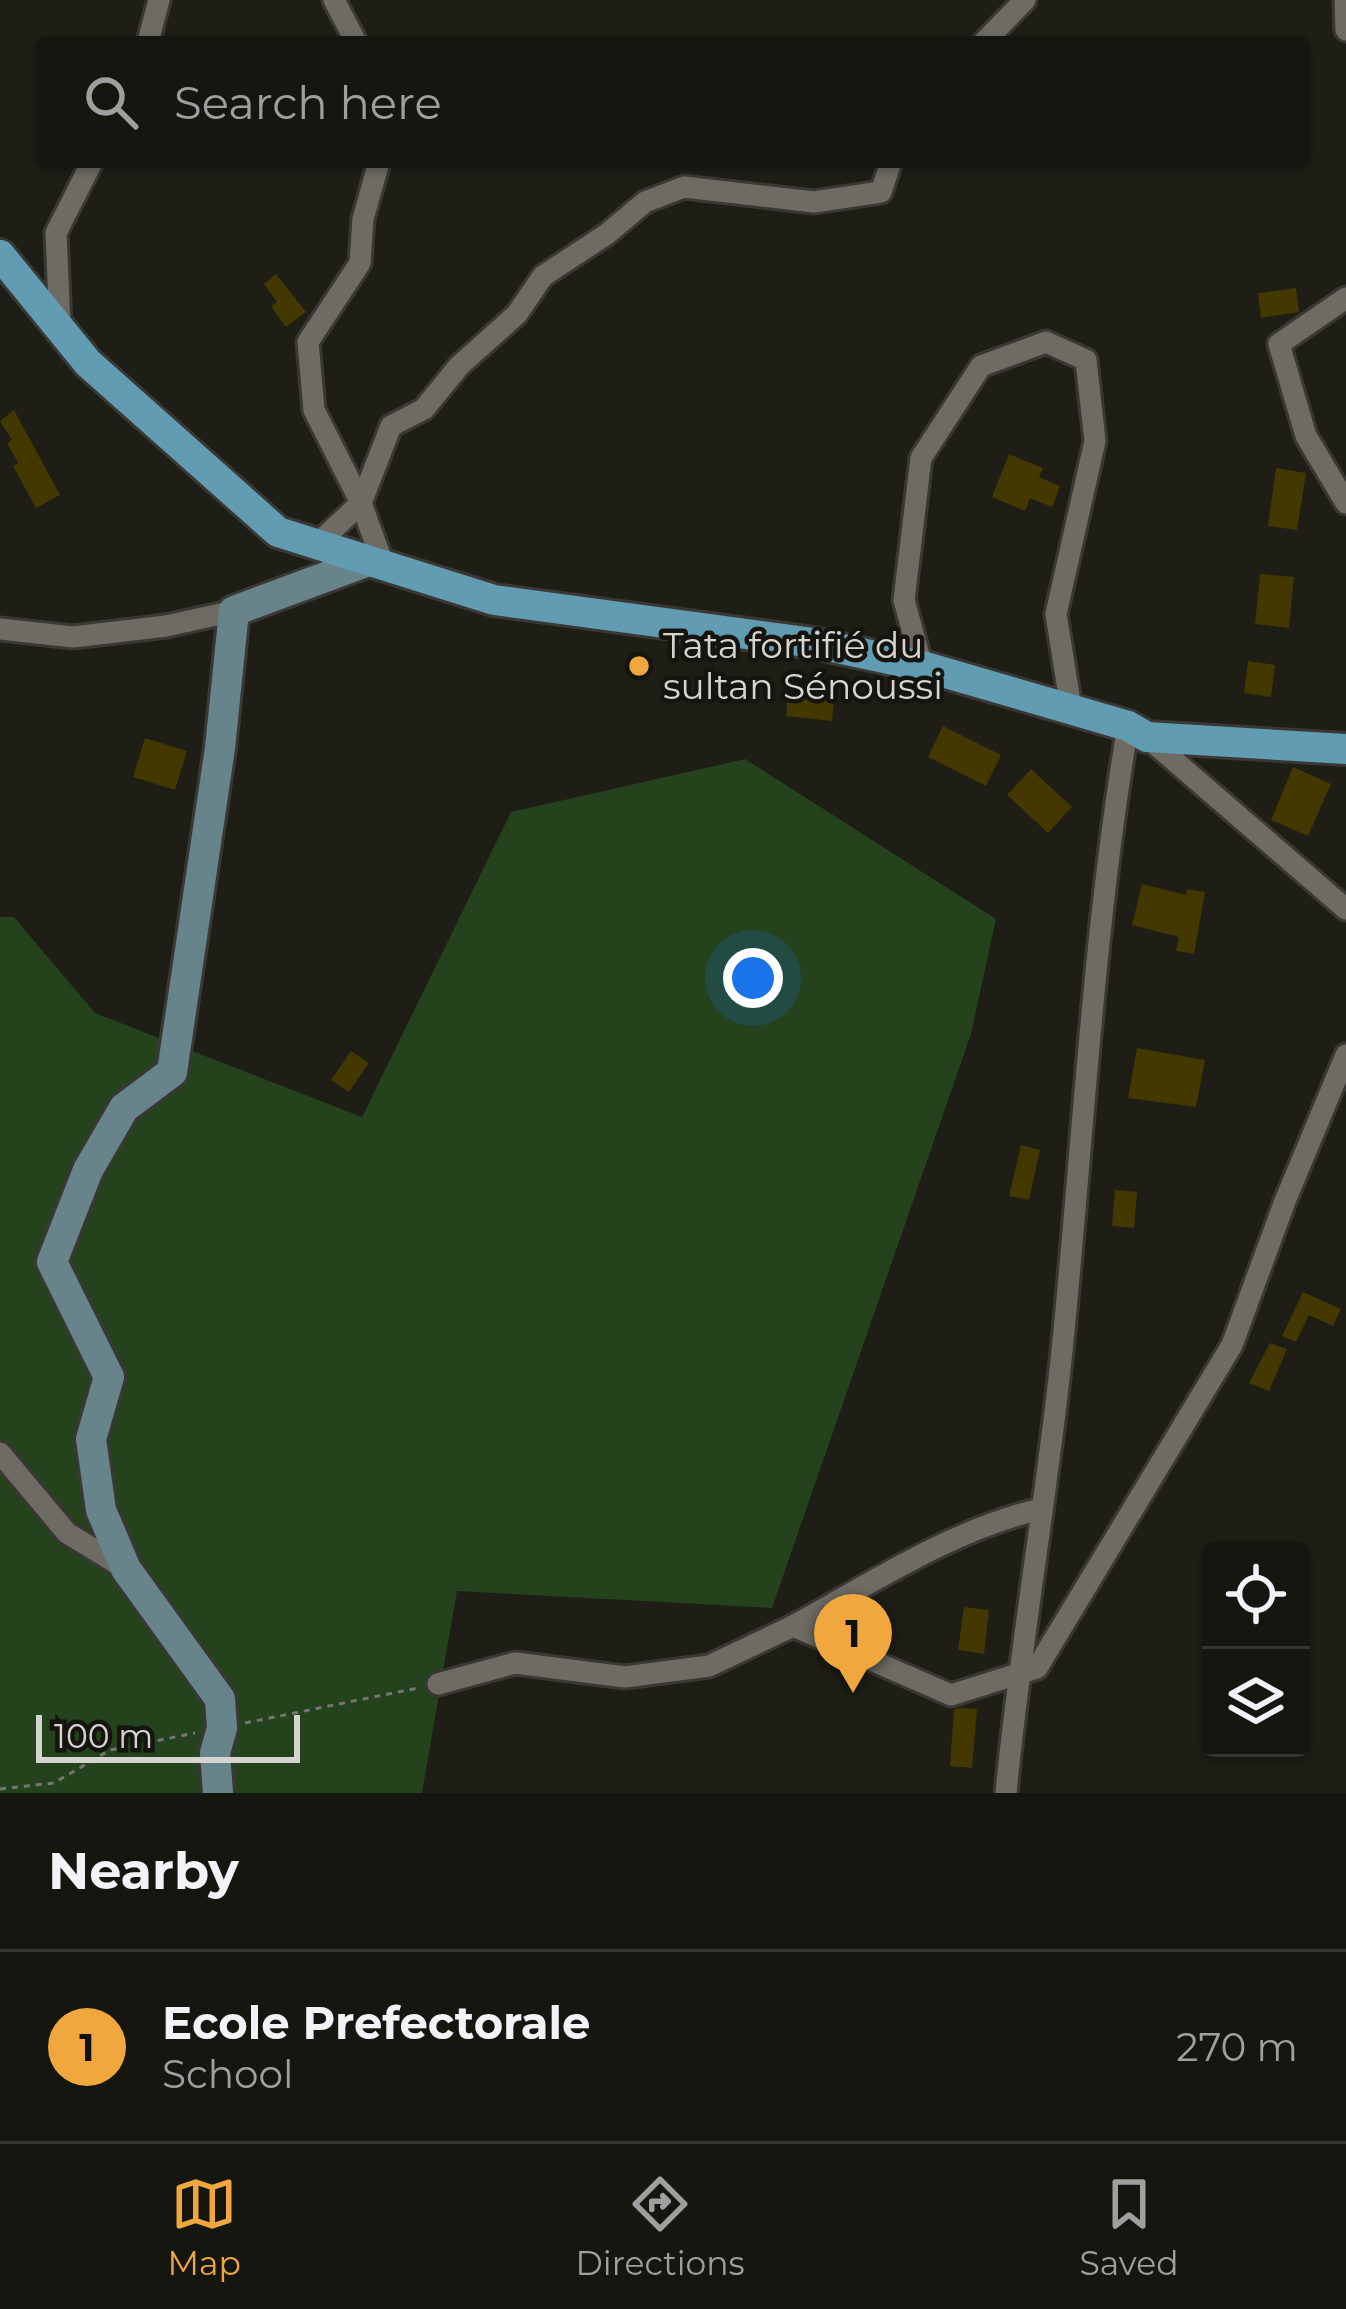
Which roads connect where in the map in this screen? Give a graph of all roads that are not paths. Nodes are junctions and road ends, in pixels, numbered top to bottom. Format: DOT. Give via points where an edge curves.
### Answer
graph roads {
  1 [pos="158,0"];
  2 [pos="334,0"];
  3 [pos="1025,0"];
  4 [pos="1345,0"];
  5 [pos="1346,30"];
  6 [pos="149,36"];
  7 [pos="353,36"];
  8 [pos="990,36"];
  9 [pos="89,168"];
  10 [pos="377,168"];
  11 [pos="889,168"];
  12 [pos="0,255"];
  13 [pos="1346,298"];
  14 [pos="60,328"];
  15 [pos="361,503"];
  16 [pos="1346,503"];
  17 [pos="316,545"];
  18 [pos="376,565"];
  19 [pos="234,610"];
  20 [pos="0,628"];
  21 [pos="922,667"];
  22 [pos="1071,708"];
  23 [pos="1138,732"];
  24 [pos="1346,749"];
  25 [pos="1346,909"];
  26 [pos="1346,1055"];
  27 [pos="0,1453"];
  28 [pos="1041,1509"];
  29 [pos="126,1569"];
  30 [pos="793,1626"];
  31 [pos="1018,1676"];
  32 [pos="438,1684"];
  33 [pos="218,1793"];
  34 [pos="1006,1793"];
  1 -- 6 [label="street"];
  2 -- 7 [label="street"];
  3 -- 8 [label="street"];
  4 -- 5 [label="street"];
  9 -- 14 [label="street" via="56,233"];
  10 -- 15 [label="street" via="360,263 308,342 314,410"];
  11 -- 15 [label="street" via="881,192 814,202 684,187 645,202 543,276 424,409 391,426"];
  12 -- 14 [label="main road"];
  13 -- 16 [label="street" via="1279,344 1306,436"];
  14 -- 17 [label="main road" via="88,363 278,532"];
  15 -- 17 [label="street"];
  15 -- 18 [label="street"];
  17 -- 18 [label="main road"];
  18 -- 19 [label="street"];
  18 -- 21 [label="main road" via="494,600 814,643"];
  19 -- 20 [label="street" via="73,637"];
  19 -- 29 [label="street" via="172,1072 124,1108 52,1262 110,1378 91,1439 101,1510"];
  21 -- 22 [label="main road"];
  21 -- 22 [label="street" via="904,601 921,458 981,366 1046,342 1086,360 1095,441 1056,614"];
  22 -- 23 [label="main road"];
  23 -- 24 [label="main road"];
  23 -- 25 [label="street"];
  23 -- 28 [label="street" via="1110,832"];
  26 -- 31 [label="street" via="1232,1345 1036,1668"];
  27 -- 29 [label="street" via="68,1533"];
  28 -- 30 [label="street" via="956,1539"];
  28 -- 31 [label="street"];
  29 -- 33 [label="street" via="220,1699"];
  30 -- 31 [label="street" via="950,1695"];
  30 -- 32 [label="street" via="710,1666 625,1677 515,1663"];
  31 -- 34 [label="street"];
}
